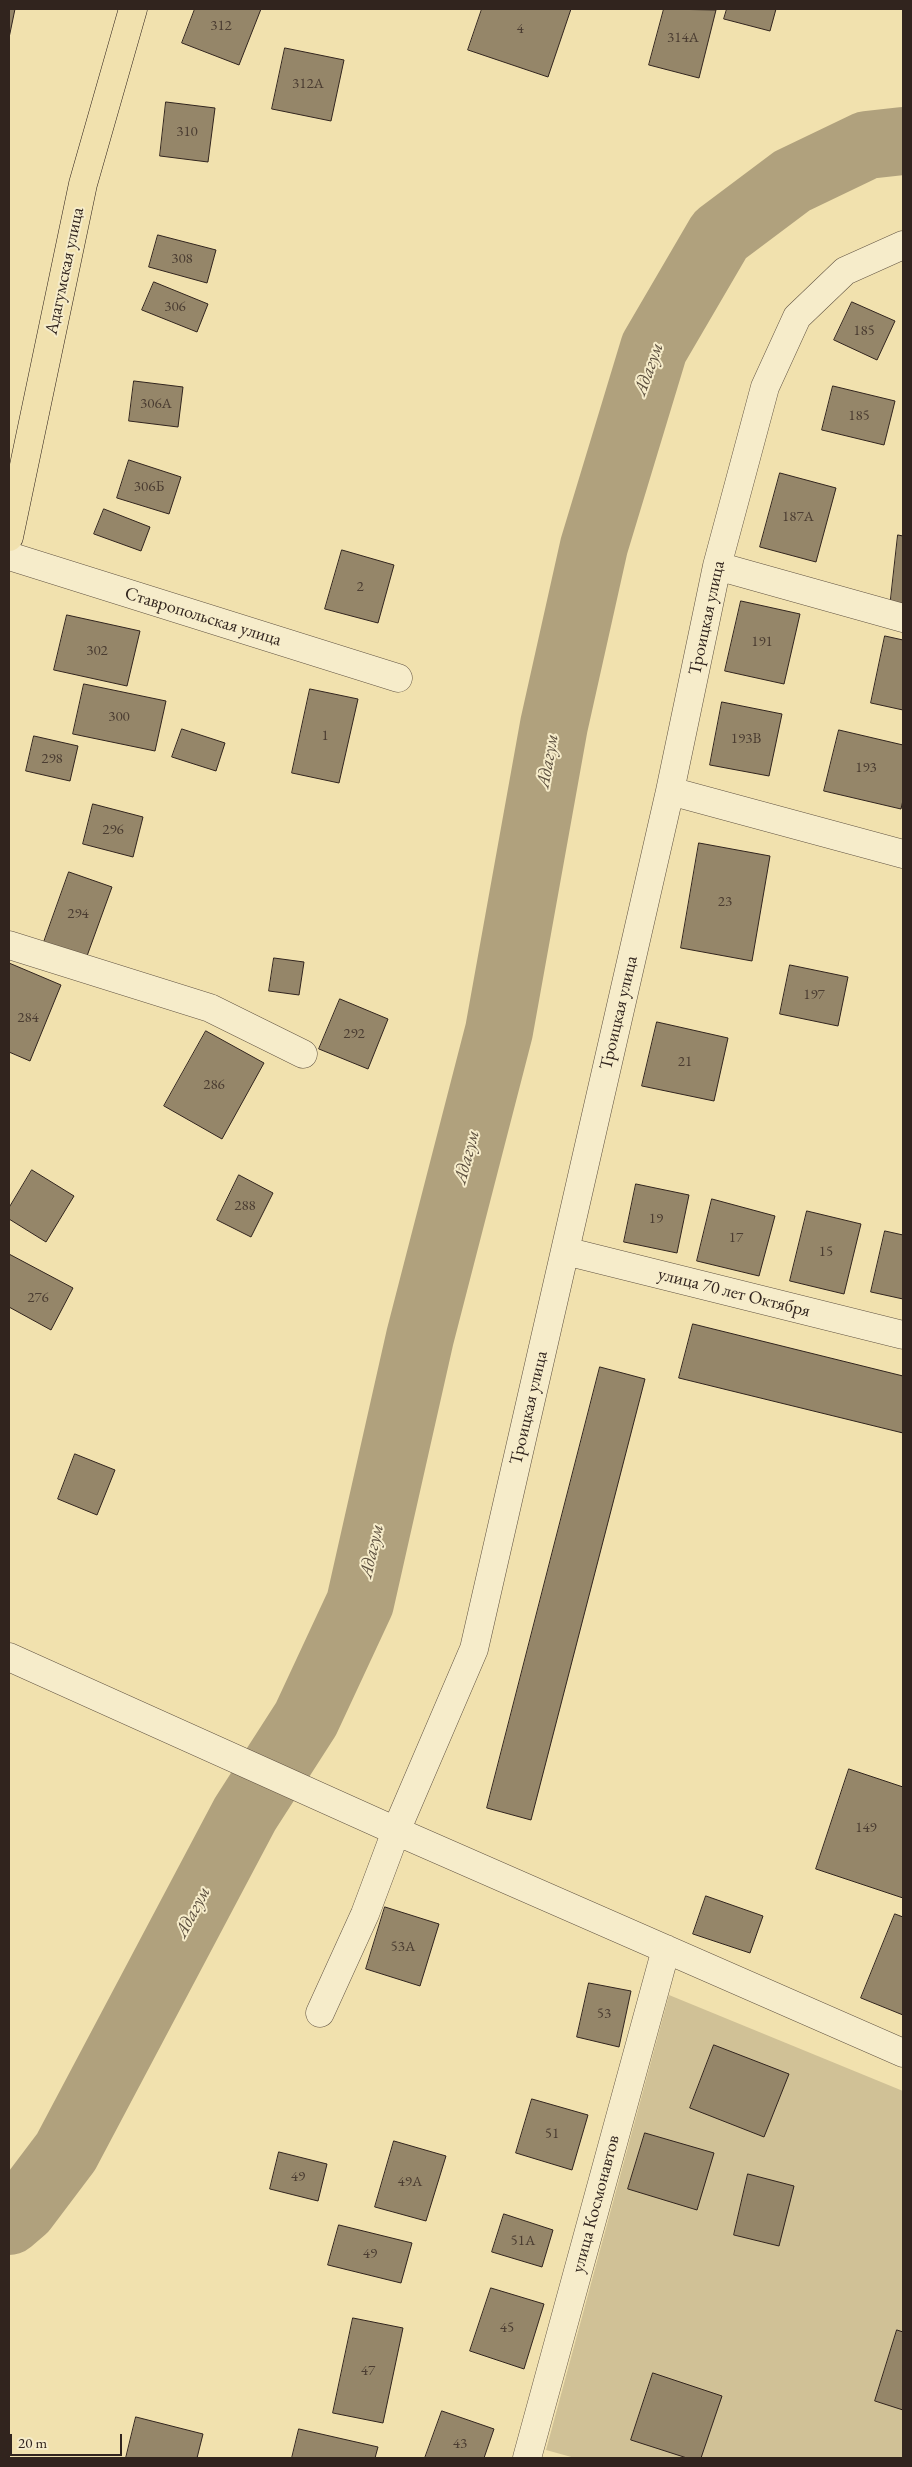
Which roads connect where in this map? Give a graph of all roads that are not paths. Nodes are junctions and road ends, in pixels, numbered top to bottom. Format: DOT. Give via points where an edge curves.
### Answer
graph roads {
  1 [pos="133,9"];
  2 [pos="903,245"];
  3 [pos="9,537"];
  4 [pos="9,556"];
  5 [pos="717,566"];
  6 [pos="903,618"];
  7 [pos="398,678"];
  8 [pos="670,792"];
  9 [pos="903,854"];
  10 [pos="9,944"];
  11 [pos="303,1054"];
  12 [pos="565,1251"];
  13 [pos="903,1335"];
  14 [pos="9,1657"];
  15 [pos="396,1831"];
  16 [pos="666,1949"];
  17 [pos="320,2013"];
  18 [pos="903,2053"];
  19 [pos="526,2458"];
  1 -- 3 [label="main road, Адагумская улица" via="83,184"];
  2 -- 5 [label="street, Троицкая улица" via="845,271 797,318 765,387"];
  4 -- 7 [label="street, Ставропольская улица"];
  5 -- 6 [label="street"];
  5 -- 8 [label="street, Троицкая улица"];
  8 -- 9 [label="street"];
  8 -- 12 [label="street, Троицкая улица"];
  10 -- 11 [label="street" via="210,1008"];
  12 -- 13 [label="street, улица 70 лет Октября"];
  12 -- 15 [label="street, Троицкая улица" via="474,1650"];
  14 -- 15 [label="street"];
  15 -- 16 [label="street"];
  15 -- 17 [label="street, Троицкая улица" via="365,1914"];
  16 -- 18 [label="street"];
  16 -- 19 [label="street, улица Космонавтов"];
}
